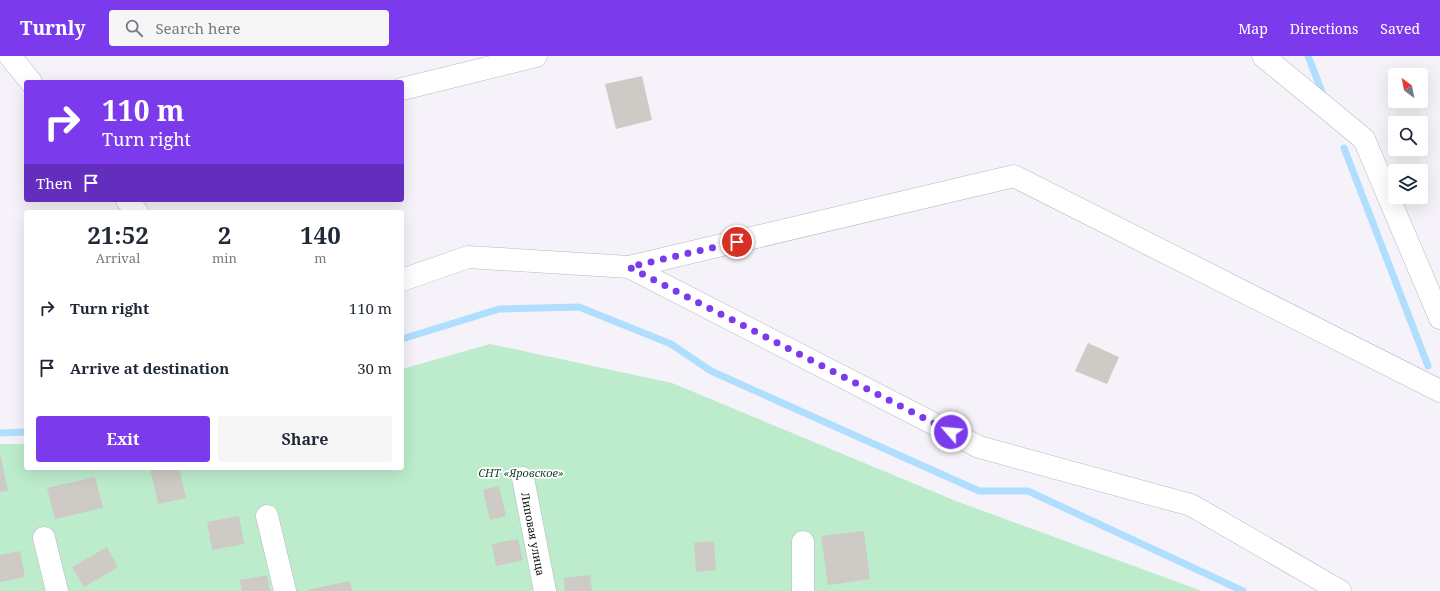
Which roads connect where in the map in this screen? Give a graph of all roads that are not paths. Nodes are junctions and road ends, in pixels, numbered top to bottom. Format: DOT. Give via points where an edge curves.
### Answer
graph roads {
  1 [pos="10,56"];
  2 [pos="536,56"];
  3 [pos="1263,56"];
  4 [pos="29,80"];
  5 [pos="404,88"];
  6 [pos="129,202"];
  7 [pos="135,210"];
  8 [pos="629,267"];
  9 [pos="404,279"];
  10 [pos="1440,318"];
  11 [pos="1440,391"];
  12 [pos="522,478"];
  13 [pos="267,516"];
  14 [pos="44,538"];
  15 [pos="803,542"];
  16 [pos="57,591"];
  17 [pos="285,591"];
  18 [pos="544,591"];
  19 [pos="803,591"];
  20 [pos="1340,591"];
  1 -- 4 [label="street"];
  2 -- 5 [label="street"];
  3 -- 10 [label="street" via="1364,139"];
  6 -- 7 [label="street"];
  8 -- 9 [label="street" via="468,257"];
  8 -- 11 [label="street" via="1014,176"];
  8 -- 20 [label="street" via="979,447 1191,505"];
  12 -- 18 [label="street, Липовая улица"];
  13 -- 17 [label="street"];
  14 -- 16 [label="street"];
  15 -- 19 [label="street"];
}
